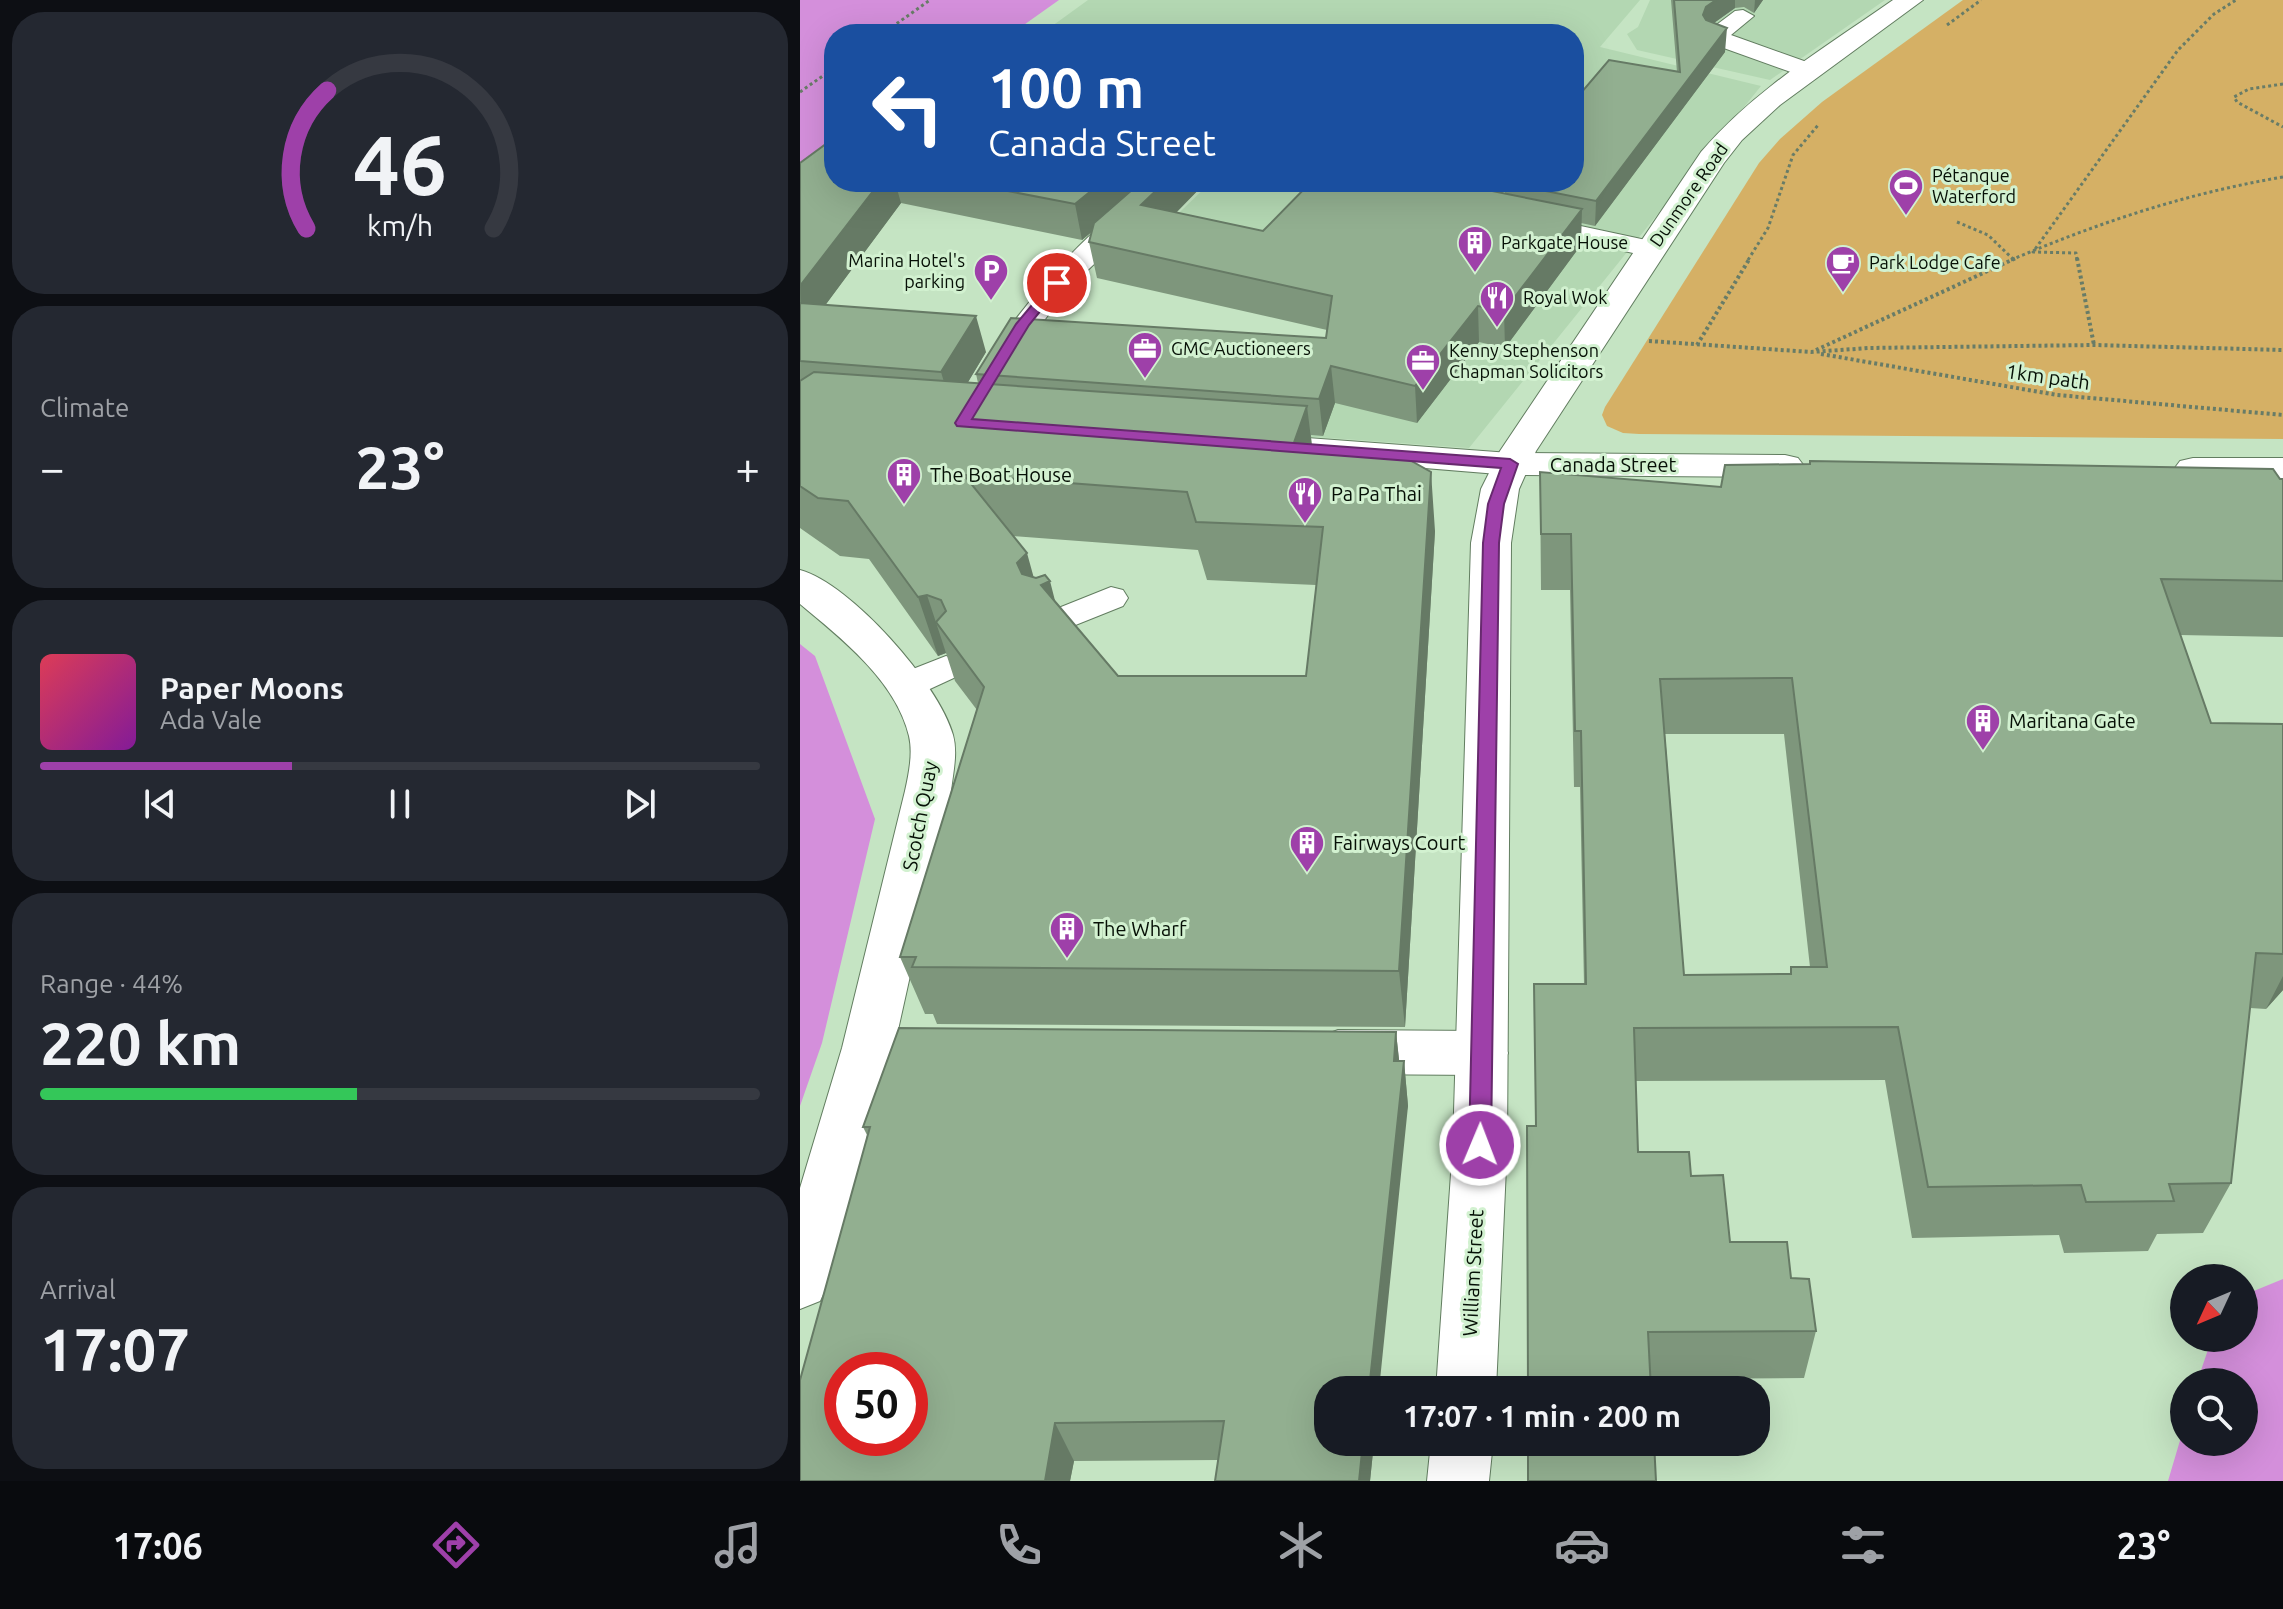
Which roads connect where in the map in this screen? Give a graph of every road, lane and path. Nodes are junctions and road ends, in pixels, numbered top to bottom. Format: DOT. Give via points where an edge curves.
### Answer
graph roads {
  1 [pos="930,0"];
  2 [pos="1910,0"];
  3 [pos="1981,0"];
  4 [pos="2236,0"];
  5 [pos="1743,16"];
  6 [pos="896,24"];
  7 [pos="1944,28"];
  8 [pos="1810,71"];
  9 [pos="824,75"];
  10 [pos="2283,84"];
  11 [pos="800,92"];
  12 [pos="1824,118"];
  13 [pos="2283,127"];
  14 [pos="2283,177"];
  15 [pos="1121,192"];
  16 [pos="1148,201"];
  17 [pos="1511,219"];
  18 [pos="1957,222"];
  19 [pos="1651,249"];
  20 [pos="2033,252"];
  21 [pos="2014,260"];
  22 [pos="1058,268"];
  23 [pos="2094,345"];
  24 [pos="2283,350"];
  25 [pos="1811,352"];
  26 [pos="984,386"];
  27 [pos="1549,401"];
  28 [pos="2283,415"];
  29 [pos="1216,442"];
  30 [pos="1510,464"];
  31 [pos="1819,466"];
  32 [pos="2155,468"];
  33 [pos="2265,478"];
  34 [pos="800,583"];
  35 [pos="1111,598"];
  36 [pos="1053,623"];
  37 [pos="1293,1052"];
  38 [pos="1482,1053"];
  39 [pos="800,1282"];
  40 [pos="1467,1376"];
  41 [pos="1461,1456"];
  42 [pos="1458,1481"];
  1 -- 6 [label="path"];
  2 -- 8 [label="main road, Dunmore Road"];
  3 -- 7 [label="path"];
  4 -- 20 [label="path" via="2178,50"];
  5 -- 8 [label="lane" via="1715,37"];
  8 -- 19 [label="main road, Dunmore Road" via="1732,134"];
  9 -- 11 [label="path"];
  10 -- 13 [label="path" via="2234,97"];
  12 -- 25 [label="path" via="1793,155 1768,228 1697,345"];
  14 -- 20 [label="path" via="2151,208"];
  15 -- 22 [label="lane"];
  16 -- 22 [label="lane"];
  17 -- 19 [label="lane"];
  18 -- 21 [label="path" via="1988,235"];
  19 -- 27 [label="main road, Dunmore Road"];
  20 -- 21 [label="path"];
  20 -- 23 [label="path" via="2076,253"];
  21 -- 25 [label="path"];
  22 -- 26 [label="lane"];
  23 -- 24 [label="path"];
  23 -- 25 [label="path"];
  25 -- 28 [label="path, 1km path" via="2057,395"];
  27 -- 30 [label="main road, William Street"];
  29 -- 30 [label="main road, Canada Street"];
  30 -- 31 [label="main road, Canada Street"];
  30 -- 38 [label="main road, William Street" via="1496,504 1491,543"];
  32 -- 33 [label="main road"];
  34 -- 39 [label="main road, Scotch Quay" via="855,630 926,677 932,761 891,1049"];
  35 -- 36 [label="lane"];
  37 -- 38 [label="main road"];
  38 -- 40 [label="main road, William Street"];
  41 -- 42 [label="main road"];
}
